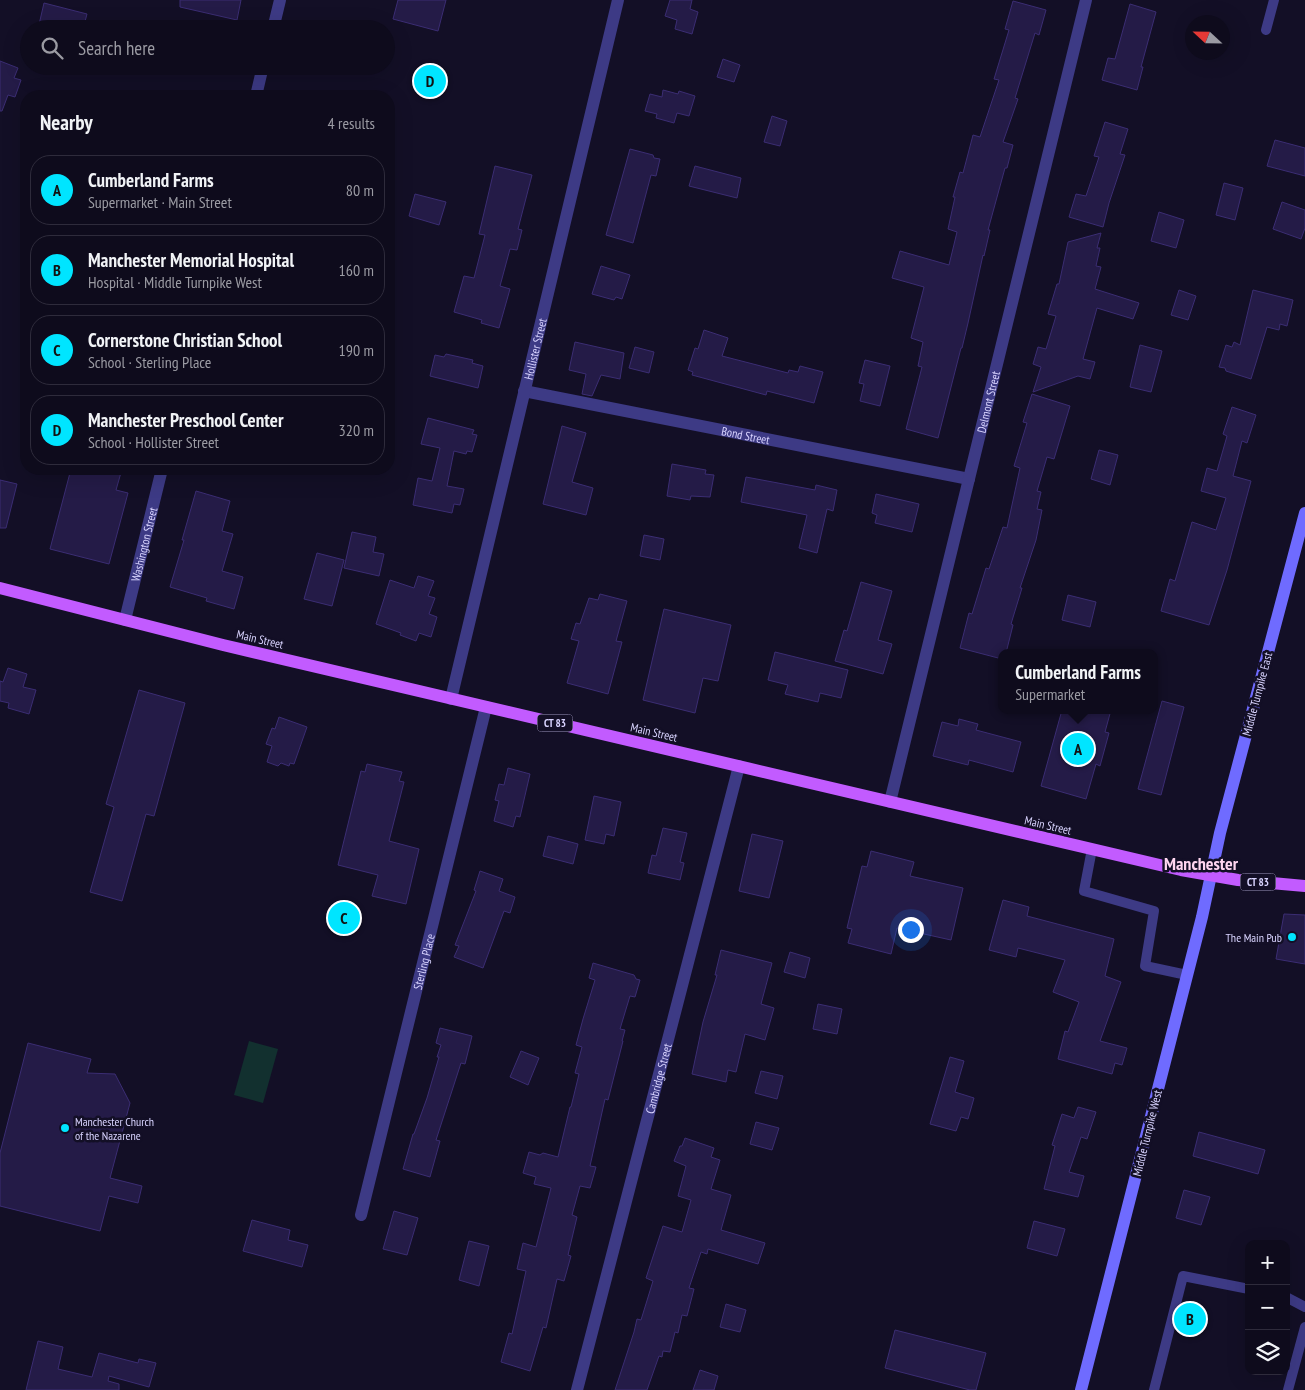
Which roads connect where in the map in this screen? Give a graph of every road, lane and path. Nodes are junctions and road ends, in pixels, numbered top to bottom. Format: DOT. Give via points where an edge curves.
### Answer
graph roads {
  1 [pos="280,0"];
  2 [pos="618,0"];
  3 [pos="1086,0"];
  4 [pos="1274,0"];
  5 [pos="275,20"];
  6 [pos="1266,30"];
  7 [pos="261,75"];
  8 [pos="257,90"];
  9 [pos="524,391"];
  10 [pos="161,475"];
  11 [pos="969,479"];
  12 [pos="1305,513"];
  13 [pos="0,588"];
  14 [pos="125,620"];
  15 [pos="451,699"];
  16 [pos="486,707"];
  17 [pos="740,766"];
  18 [pos="890,802"];
  19 [pos="1092,849"];
  20 [pos="1210,876"];
  21 [pos="1305,886"];
  22 [pos="1187,975"];
  23 [pos="361,1215"];
  24 [pos="1245,1288"];
  25 [pos="1290,1299"];
  26 [pos="1305,1308"];
  27 [pos="1305,1327"];
  28 [pos="577,1390"];
  29 [pos="1081,1390"];
  30 [pos="1154,1390"];
  31 [pos="1288,1390"];
  1 -- 5 [label="street"];
  2 -- 9 [label="street, Hollister Street"];
  3 -- 11 [label="street, Delmont Street"];
  4 -- 6 [label="lane"];
  7 -- 8 [label="street"];
  9 -- 11 [label="street, Bond Street"];
  9 -- 15 [label="street, Hollister Street"];
  10 -- 14 [label="street, Washington Street"];
  11 -- 18 [label="street, Delmont Street"];
  12 -- 20 [label="main road, Middle Turnpike East"];
  13 -- 14 [label="main road, Main Street / CT 83"];
  14 -- 15 [label="main road, Main Street / CT 83"];
  15 -- 16 [label="main road, Main Street / CT 83"];
  16 -- 17 [label="main road, Main Street / CT 83"];
  16 -- 23 [label="street, Sterling Place"];
  17 -- 18 [label="main road, Main Street / CT 83"];
  17 -- 28 [label="street, Cambridge Street"];
  18 -- 19 [label="main road, Main Street / CT 83"];
  19 -- 20 [label="main road, Main Street / CT 83"];
  19 -- 22 [label="lane" via="1084,891 1154,911 1145,966"];
  20 -- 21 [label="main road, Main Street / CT 83"];
  20 -- 22 [label="main road, Middle Turnpike West"];
  22 -- 29 [label="main road, Middle Turnpike West"];
  24 -- 30 [label="lane" via="1183,1276"];
  25 -- 26 [label="lane"];
  27 -- 31 [label="lane"];
}
